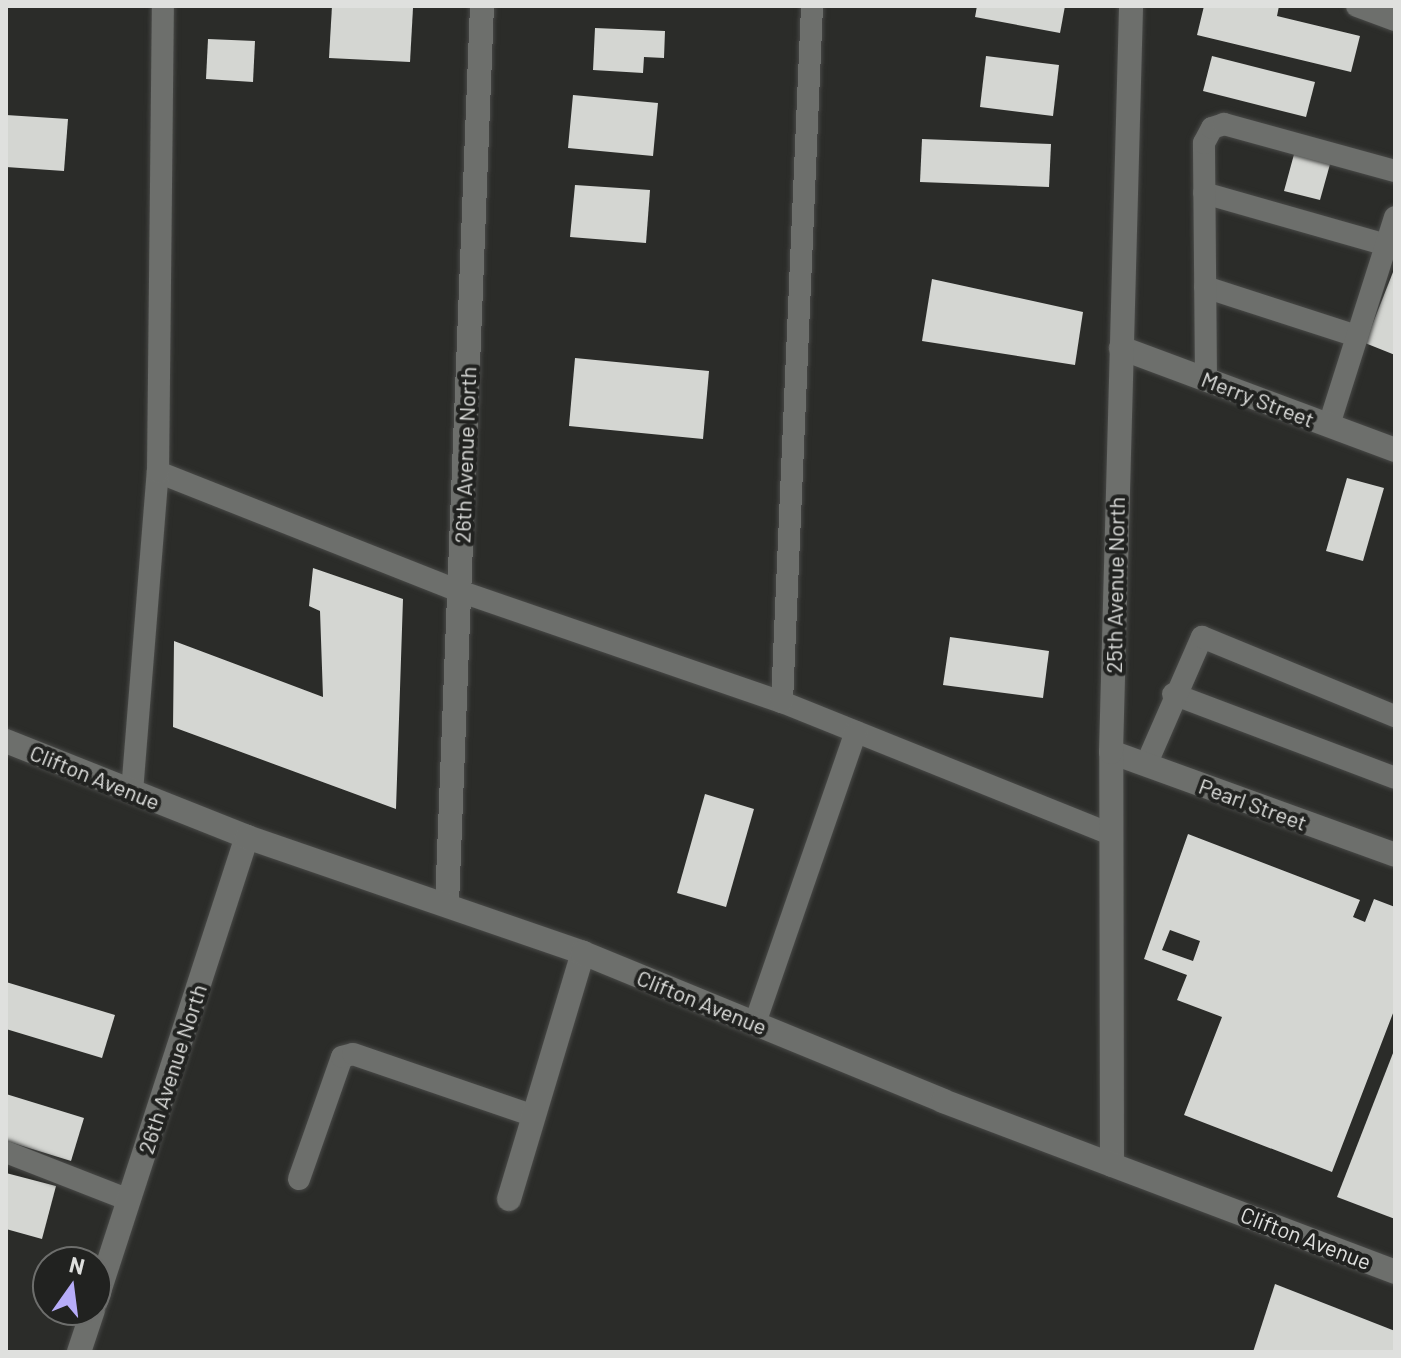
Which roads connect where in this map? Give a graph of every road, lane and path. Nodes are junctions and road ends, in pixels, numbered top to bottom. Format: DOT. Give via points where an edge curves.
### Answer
graph roads {
  1 [pos="163,6"];
  2 [pos="482,6"];
  3 [pos="812,6"];
  4 [pos="1131,6"];
  5 [pos="1357,6"];
  6 [pos="1395,20"];
  7 [pos="1395,171"];
  8 [pos="1204,193"];
  9 [pos="1395,217"];
  10 [pos="1386,245"];
  11 [pos="1205,287"];
  12 [pos="1357,336"];
  13 [pos="1121,348"];
  14 [pos="1206,379"];
  15 [pos="1329,425"];
  16 [pos="1395,450"];
  17 [pos="158,472"];
  18 [pos="459,591"];
  19 [pos="1173,694"];
  20 [pos="782,702"];
  21 [pos="1395,716"];
  22 [pos="856,732"];
  23 [pos="6,741"];
  24 [pos="1111,752"];
  25 [pos="1146,765"];
  26 [pos="1395,778"];
  27 [pos="132,792"];
  28 [pos="1111,834"];
  29 [pos="247,837"];
  30 [pos="1395,855"];
  31 [pos="447,904"];
  32 [pos="583,953"];
  33 [pos="755,1023"];
  34 [pos="534,1116"];
  35 [pos="6,1152"];
  36 [pos="1112,1165"];
  37 [pos="299,1179"];
  38 [pos="509,1199"];
  39 [pos="129,1200"];
  40 [pos="112,1252"];
  41 [pos="1395,1272"];
  42 [pos="88,1326"];
  43 [pos="79,1352"];
  1 -- 17 [label="lane"];
  2 -- 18 [label="street, 26th Avenue North"];
  3 -- 20 [label="lane"];
  4 -- 13 [label="street, 25th Avenue North"];
  5 -- 6 [label="lane"];
  7 -- 8 [label="lane" via="1224,124 1204,143"];
  8 -- 10 [label="lane"];
  8 -- 11 [label="lane"];
  9 -- 10 [label="lane"];
  10 -- 12 [label="lane"];
  11 -- 12 [label="lane"];
  11 -- 14 [label="lane"];
  12 -- 15 [label="lane"];
  13 -- 14 [label="street, Merry Street"];
  13 -- 24 [label="street, 25th Avenue North"];
  14 -- 15 [label="street, Merry Street"];
  15 -- 16 [label="street, Merry Street"];
  17 -- 18 [label="lane"];
  17 -- 27 [label="lane"];
  18 -- 20 [label="lane"];
  18 -- 31 [label="street, 26th Avenue North"];
  19 -- 21 [label="lane" via="1202,637"];
  19 -- 25 [label="lane"];
  19 -- 26 [label="lane"];
  20 -- 22 [label="lane"];
  22 -- 28 [label="lane"];
  22 -- 33 [label="lane"];
  23 -- 27 [label="street, Clifton Avenue"];
  24 -- 25 [label="street, Pearl Street"];
  24 -- 28 [label="street, 25th Avenue North"];
  25 -- 30 [label="street, Pearl Street"];
  27 -- 29 [label="street, Clifton Avenue"];
  28 -- 36 [label="street, 25th Avenue North"];
  29 -- 31 [label="street, Clifton Avenue"];
  29 -- 39 [label="street, 26th Avenue North"];
  31 -- 32 [label="street, Clifton Avenue"];
  32 -- 33 [label="street, Clifton Avenue"];
  32 -- 34 [label="street"];
  33 -- 36 [label="street, Clifton Avenue"];
  34 -- 37 [label="lane" via="353,1054 342,1057"];
  34 -- 38 [label="street"];
  35 -- 39 [label="lane"];
  36 -- 41 [label="street, Clifton Avenue"];
  39 -- 40 [label="street, 26th Avenue North"];
  42 -- 43 [label="street"];
}
